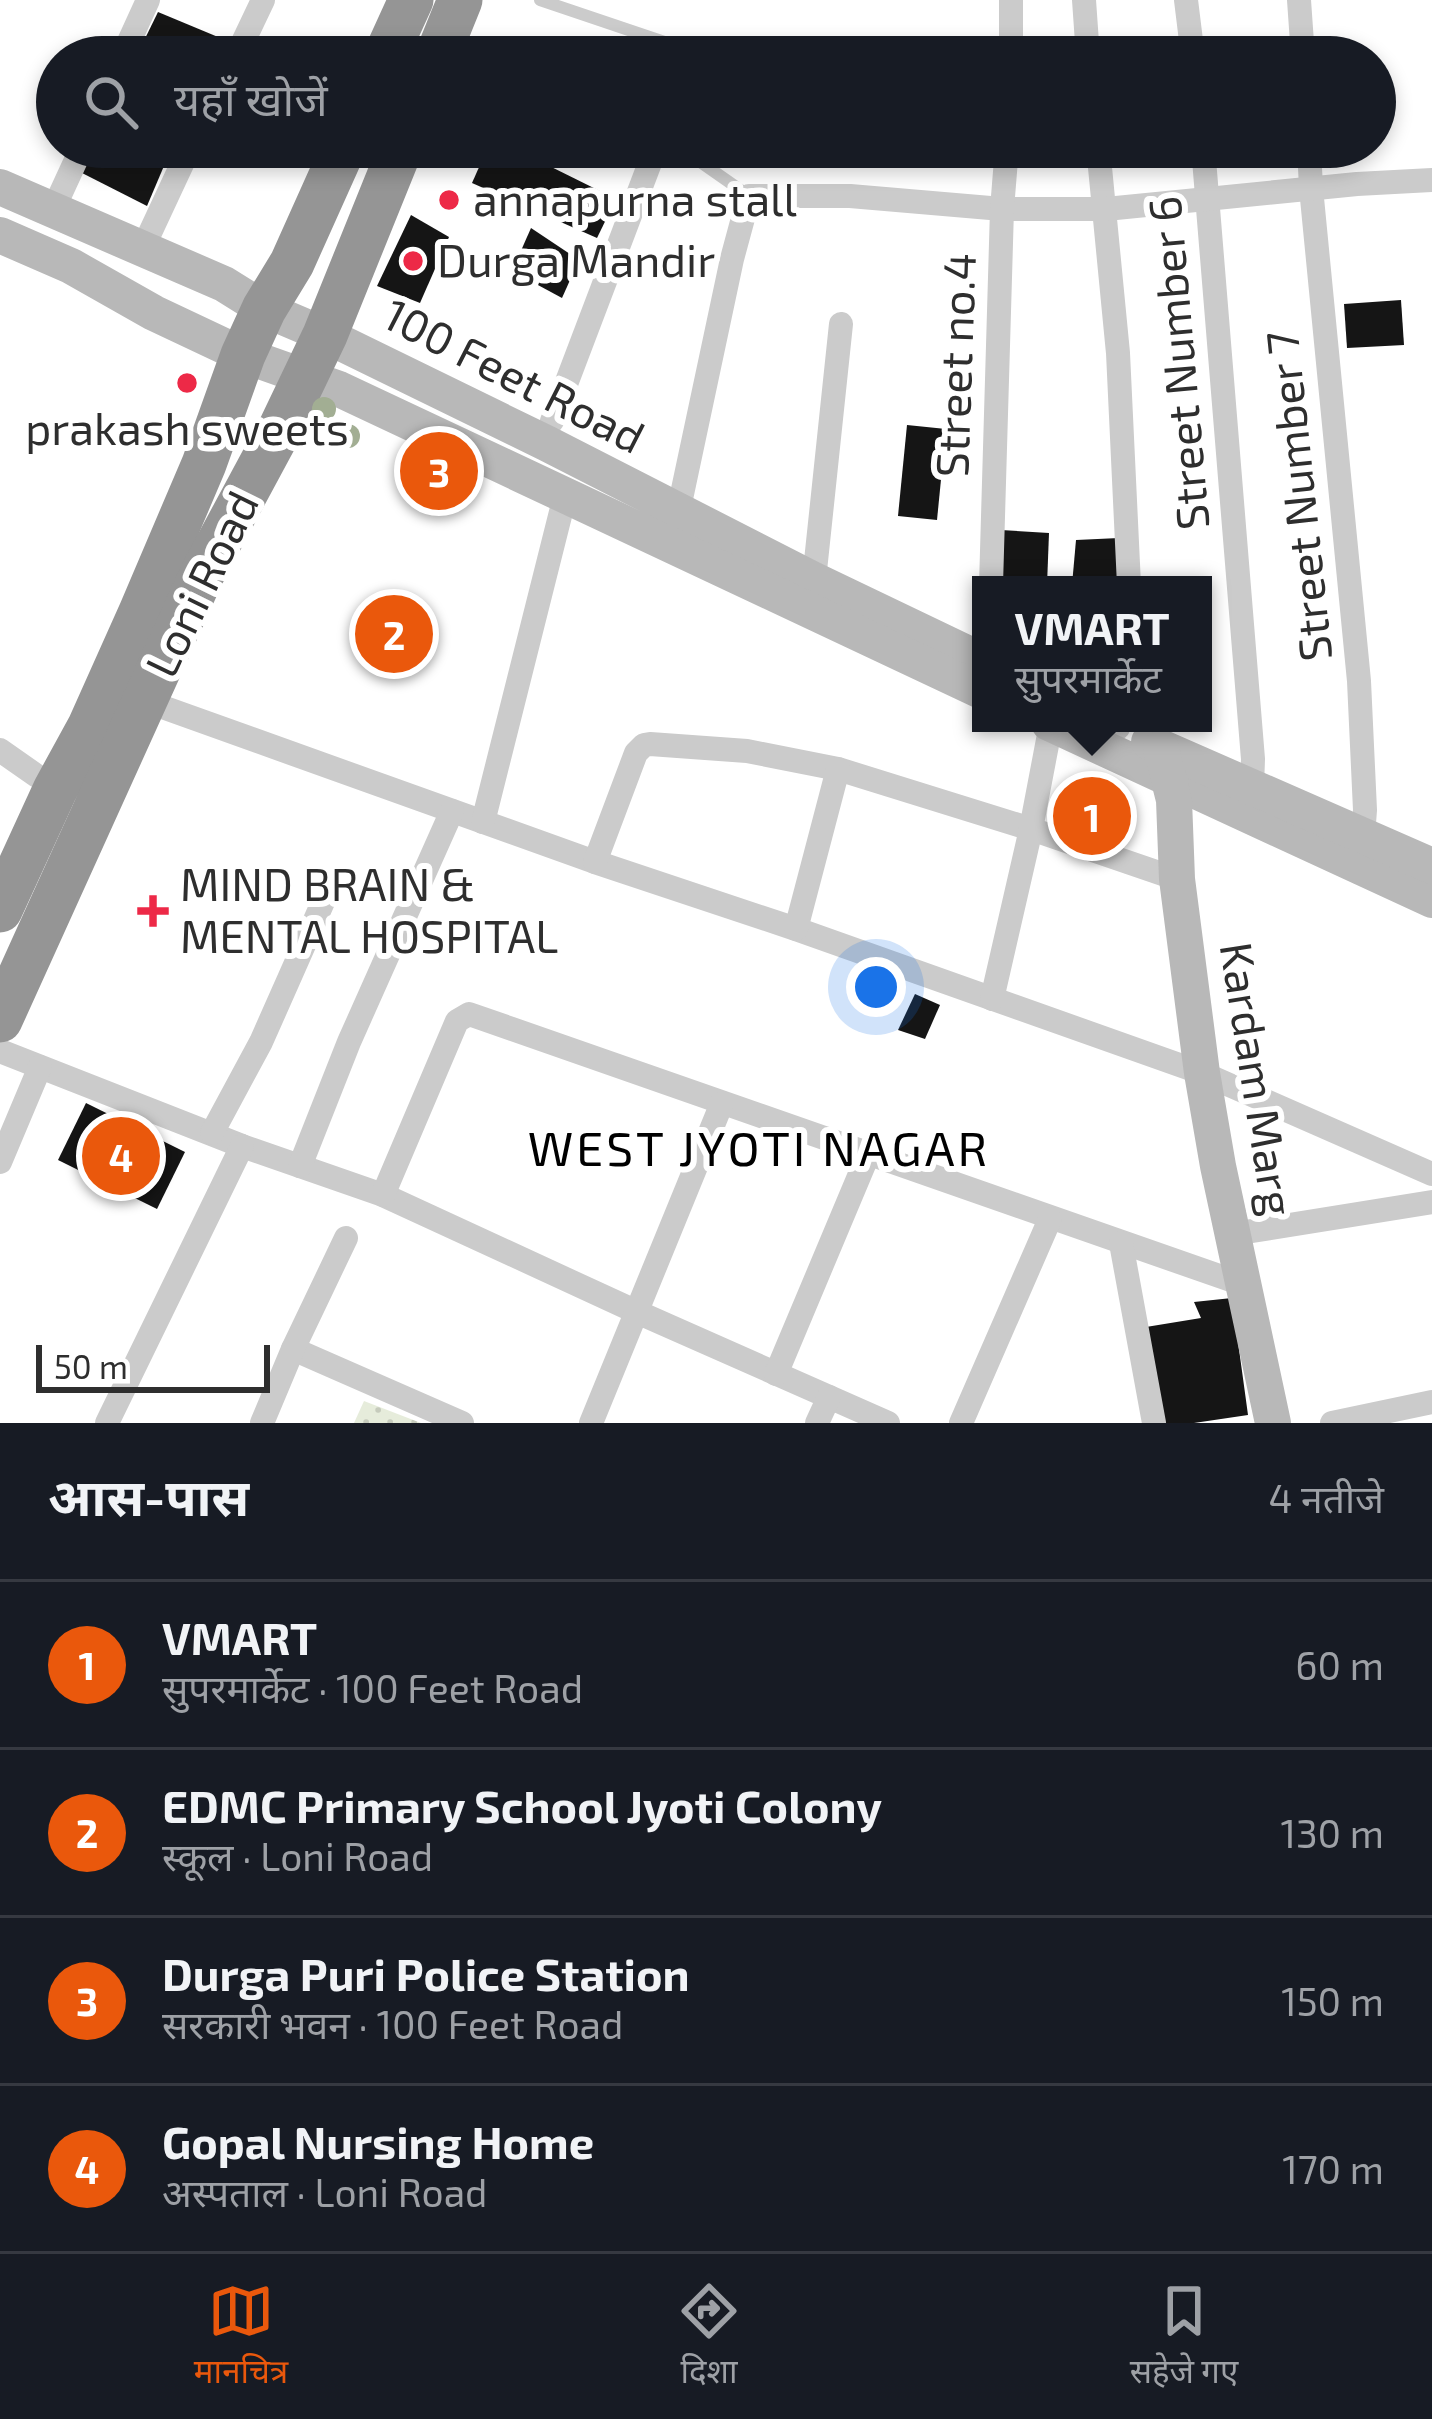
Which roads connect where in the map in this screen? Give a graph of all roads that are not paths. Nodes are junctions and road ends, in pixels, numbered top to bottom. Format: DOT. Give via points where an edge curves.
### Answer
graph roads {
  1 [pos="148,0"];
  2 [pos="263,0"];
  3 [pos="411,0"];
  4 [pos="460,0"];
  5 [pos="540,0"];
  6 [pos="1011,0"];
  7 [pos="1084,0"];
  8 [pos="1186,0"];
  9 [pos="1299,0"];
  10 [pos="132,36"];
  11 [pos="246,36"];
  12 [pos="395,36"];
  13 [pos="445,36"];
  14 [pos="642,36"];
  15 [pos="1011,36"];
  16 [pos="1087,36"];
  17 [pos="1190,36"];
  18 [pos="1302,36"];
  19 [pos="72,168"];
  20 [pos="180,168"];
  21 [pos="335,168"];
  22 [pos="392,168"];
  23 [pos="648,168"];
  24 [pos="709,168"];
  25 [pos="1005,168"];
  26 [pos="1101,168"];
  27 [pos="1205,168"];
  28 [pos="1310,168"];
  29 [pos="1432,180"];
  30 [pos="0,187"];
  31 [pos="1311,188"];
  32 [pos="749,196"];
  33 [pos="1209,199"];
  34 [pos="1002,209"];
  35 [pos="1106,209"];
  36 [pos="52,210"];
  37 [pos="0,235"];
  38 [pos="142,250"];
  39 [pos="264,309"];
  40 [pos="842,324"];
  41 [pos="325,334"];
  42 [pos="243,355"];
  43 [pos="304,376"];
  44 [pos="552,421"];
  45 [pos="565,496"];
  46 [pos="678,513"];
  47 [pos="991,576"];
  48 [pos="1130,576"];
  49 [pos="814,580"];
  50 [pos="972,656"];
  51 [pos="972,687"];
  52 [pos="126,694"];
  53 [pos="1049,732"];
  54 [pos="1073,732"];
  55 [pos="1123,732"];
  56 [pos="0,750"];
  57 [pos="1165,764"];
  58 [pos="838,769"];
  59 [pos="37,776"];
  60 [pos="1252,787"];
  61 [pos="452,811"];
  62 [pos="483,822"];
  63 [pos="1031,829"];
  64 [pos="1363,836"];
  65 [pos="595,862"];
  66 [pos="1432,866"];
  67 [pos="1178,879"];
  68 [pos="327,893"];
  69 [pos="1432,901"];
  70 [pos="0,910"];
  71 [pos="796,929"];
  72 [pos="992,999"];
  73 [pos="0,1020"];
  74 [pos="0,1051"];
  75 [pos="40,1067"];
  76 [pos="1202,1073"];
  77 [pos="722,1102"];
  78 [pos="212,1133"];
  79 [pos="242,1145"];
  80 [pos="868,1155"];
  81 [pos="0,1162"];
  82 [pos="300,1166"];
  83 [pos="1432,1174"];
  84 [pos="383,1195"];
  85 [pos="1432,1202"];
  86 [pos="1050,1219"];
  87 [pos="1233,1234"];
  88 [pos="346,1238"];
  89 [pos="1121,1244"];
  90 [pos="1244,1286"];
  91 [pos="638,1312"];
  92 [pos="293,1348"];
  93 [pos="776,1374"];
  94 [pos="829,1397"];
  95 [pos="1432,1402"];
  96 [pos="107,1423"];
  97 [pos="262,1423"];
  98 [pos="462,1423"];
  99 [pos="591,1423"];
  100 [pos="818,1423"];
  101 [pos="888,1423"];
  102 [pos="961,1423"];
  103 [pos="1154,1423"];
  104 [pos="1273,1423"];
  105 [pos="1332,1423"];
  1 -- 10 [label="street"];
  2 -- 11 [label="street"];
  3 -- 12 [label="highway"];
  4 -- 13 [label="highway"];
  5 -- 14 [label="lane"];
  6 -- 15 [label="street"];
  7 -- 16 [label="street"];
  8 -- 17 [label="street"];
  9 -- 18 [label="street"];
  19 -- 36 [label="street"];
  20 -- 38 [label="street"];
  21 -- 39 [label="highway, Loni Road"];
  22 -- 41 [label="highway, Loni Road"];
  23 -- 44 [label="street"];
  24 -- 32 [label="lane"];
  25 -- 34 [label="street, Street no.4"];
  26 -- 35 [label="street"];
  27 -- 33 [label="street, Street Number 6"];
  28 -- 31 [label="street, Street Number 7"];
  29 -- 31 [label="street"];
  30 -- 36 [label="main road, 100 Feet Road"];
  31 -- 33 [label="street"];
  31 -- 64 [label="street, Street Number 7" via="1359,681"];
  32 -- 34 [label="street"];
  32 -- 46 [label="street"];
  33 -- 35 [label="street"];
  33 -- 60 [label="street, Street Number 6"];
  34 -- 35 [label="street"];
  34 -- 47 [label="street, Street no.4"];
  35 -- 48 [label="street"];
  36 -- 38 [label="main road, 100 Feet Road"];
  37 -- 42 [label="main road, 100 Feet Road"];
  38 -- 39 [label="main road, 100 Feet Road"];
  39 -- 41 [label="main road, 100 Feet Road"];
  39 -- 42 [label="highway, Loni Road"];
  40 -- 49 [label="street"];
  41 -- 43 [label="highway, Loni Road"];
  41 -- 46 [label="main road, 100 Feet Road"];
  42 -- 43 [label="main road, 100 Feet Road"];
  42 -- 52 [label="highway, Loni Road"];
  43 -- 45 [label="main road, 100 Feet Road"];
  43 -- 52 [label="highway, Loni Road" via="202,574"];
  45 -- 51 [label="main road, 100 Feet Road"];
  45 -- 62 [label="street"];
  46 -- 49 [label="main road, 100 Feet Road"];
  49 -- 50 [label="main road, 100 Feet Road"];
  52 -- 61 [label="street"];
  52 -- 70 [label="highway, Loni Road" via="90,726"];
  52 -- 73 [label="highway, Loni Road"];
  53 -- 63 [label="street"];
  54 -- 57 [label="main road"];
  55 -- 57 [label="main road"];
  56 -- 59 [label="street"];
  57 -- 60 [label="main road"];
  57 -- 67 [label="main road, Kardam Marg"];
  57 -- 69 [label="main road"];
  58 -- 63 [label="street"];
  58 -- 65 [label="street" via="747,751 644,745"];
  58 -- 71 [label="street"];
  60 -- 64 [label="main road"];
  61 -- 62 [label="street"];
  61 -- 82 [label="street"];
  62 -- 65 [label="street"];
  63 -- 67 [label="street"];
  63 -- 72 [label="street"];
  64 -- 66 [label="main road"];
  65 -- 71 [label="street"];
  67 -- 76 [label="main road, Kardam Marg"];
  68 -- 78 [label="street"];
  71 -- 72 [label="street"];
  72 -- 76 [label="street"];
  74 -- 75 [label="street"];
  75 -- 78 [label="street"];
  75 -- 81 [label="street"];
  76 -- 83 [label="street"];
  76 -- 87 [label="main road, Kardam Marg"];
  77 -- 80 [label="street"];
  77 -- 84 [label="street" via="464,1015"];
  77 -- 91 [label="street"];
  78 -- 79 [label="street"];
  79 -- 82 [label="street"];
  79 -- 96 [label="street"];
  80 -- 86 [label="street"];
  80 -- 93 [label="street"];
  82 -- 84 [label="street"];
  84 -- 91 [label="street"];
  85 -- 87 [label="street"];
  86 -- 89 [label="street"];
  86 -- 102 [label="street"];
  87 -- 90 [label="main road, Kardam Marg"];
  88 -- 92 [label="street"];
  89 -- 90 [label="street"];
  89 -- 103 [label="street"];
  90 -- 104 [label="main road, Kardam Marg"];
  91 -- 93 [label="street"];
  91 -- 99 [label="street"];
  92 -- 97 [label="street"];
  92 -- 98 [label="street"];
  93 -- 94 [label="street"];
  94 -- 100 [label="street"];
  94 -- 101 [label="street"];
  95 -- 105 [label="street"];
}
